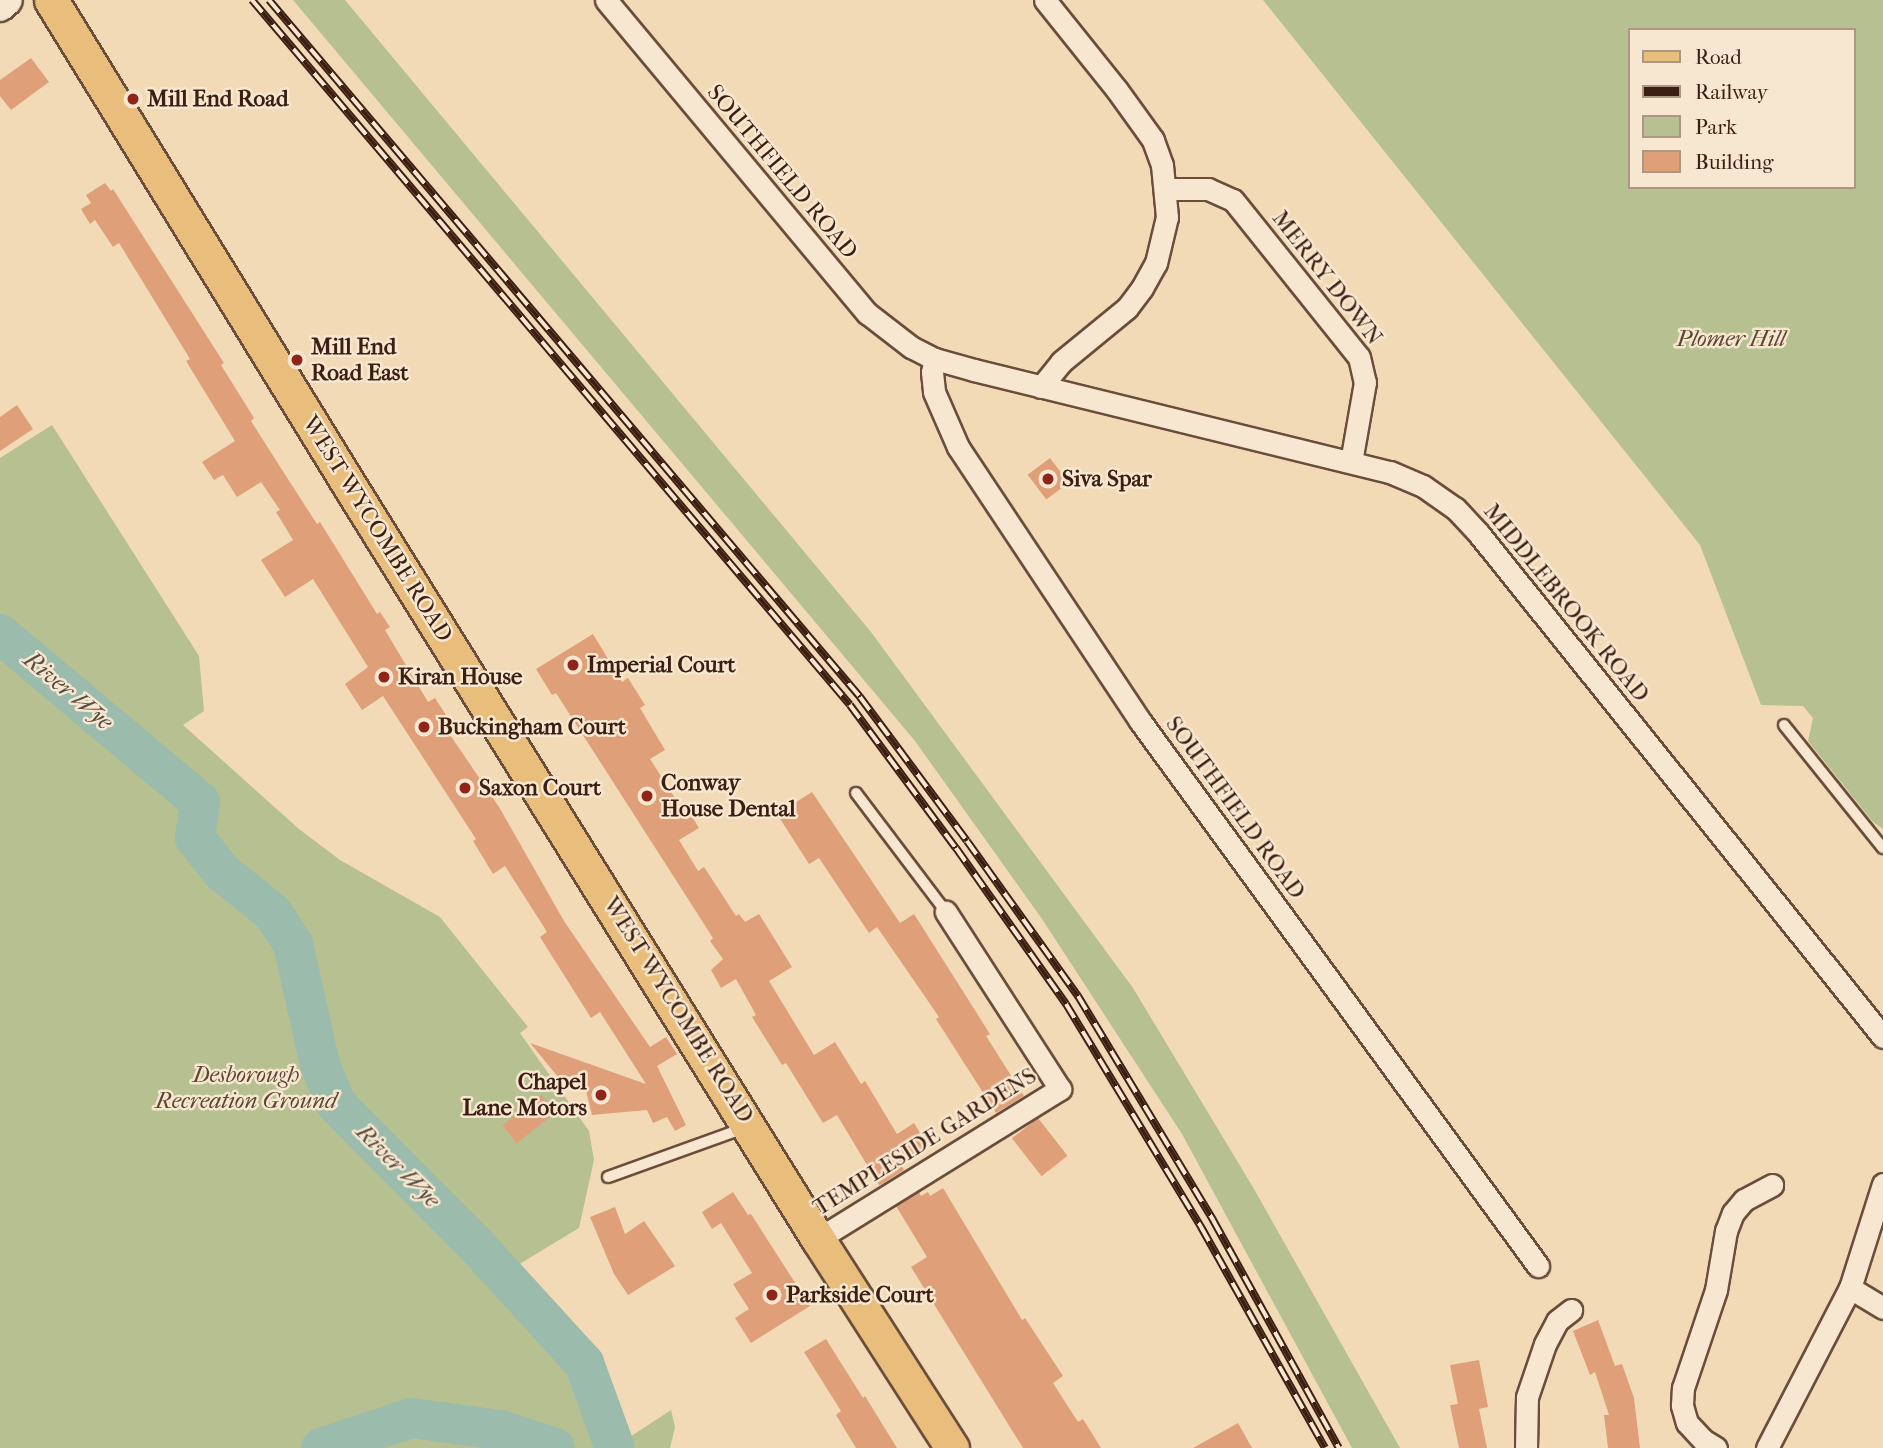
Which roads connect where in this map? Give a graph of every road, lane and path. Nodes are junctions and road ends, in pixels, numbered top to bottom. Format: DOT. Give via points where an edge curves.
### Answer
graph roads {
  1 [pos="7,0"];
  2 [pos="51,0"];
  3 [pos="606,0"];
  4 [pos="1045,0"];
  5 [pos="0,6"];
  6 [pos="1166,189"];
  7 [pos="935,359"];
  8 [pos="1041,387"];
  9 [pos="1351,462"];
  10 [pos="1784,726"];
  11 [pos="856,793"];
  12 [pos="1883,848"];
  13 [pos="946,912"];
  14 [pos="1883,1037"];
  15 [pos="750,1126"];
  16 [pos="608,1177"];
  17 [pos="1883,1184"];
  18 [pos="1772,1185"];
  19 [pos="818,1239"];
  20 [pos="1538,1266"];
  21 [pos="1850,1289"];
  22 [pos="1883,1308"];
  23 [pos="1571,1310"];
  24 [pos="952,1448"];
  25 [pos="1526,1448"];
  26 [pos="1716,1448"];
  27 [pos="1767,1448"];
  1 -- 5 [label="street"];
  2 -- 15 [label="main road, WEST WYCOMBE ROAD"];
  3 -- 7 [label="street, SOUTHFIELD ROAD" via="867,313 887,331"];
  4 -- 6 [label="street" via="1146,129 1162,165"];
  6 -- 8 [label="street" via="1163,241 1142,288 1127,308 1061,362"];
  6 -- 9 [label="street, MERRY DOWN" via="1208,189 1233,200 1359,357 1365,383"];
  7 -- 8 [label="street, SOUTHFIELD ROAD"];
  7 -- 20 [label="street, SOUTHFIELD ROAD" via="934,392 958,447 1132,710"];
  8 -- 9 [label="street, MIDDLEBROOK ROAD"];
  9 -- 14 [label="street, MIDDLEBROOK ROAD" via="1423,486 1455,508"];
  10 -- 12 [label="lane"];
  11 -- 13 [label="lane"];
  13 -- 19 [label="street, TEMPLESIDE GARDENS" via="1060,1089"];
  15 -- 16 [label="lane"];
  15 -- 19 [label="main road, WEST WYCOMBE ROAD"];
  17 -- 21 [label="street"];
  18 -- 26 [label="street" via="1744,1200 1733,1213 1716,1290 1683,1388 1686,1423"];
  19 -- 24 [label="main road, WEST WYCOMBE ROAD"];
  21 -- 22 [label="street"];
  21 -- 27 [label="street"];
  23 -- 25 [label="street" via="1557,1321 1545,1344 1527,1397"];
}
